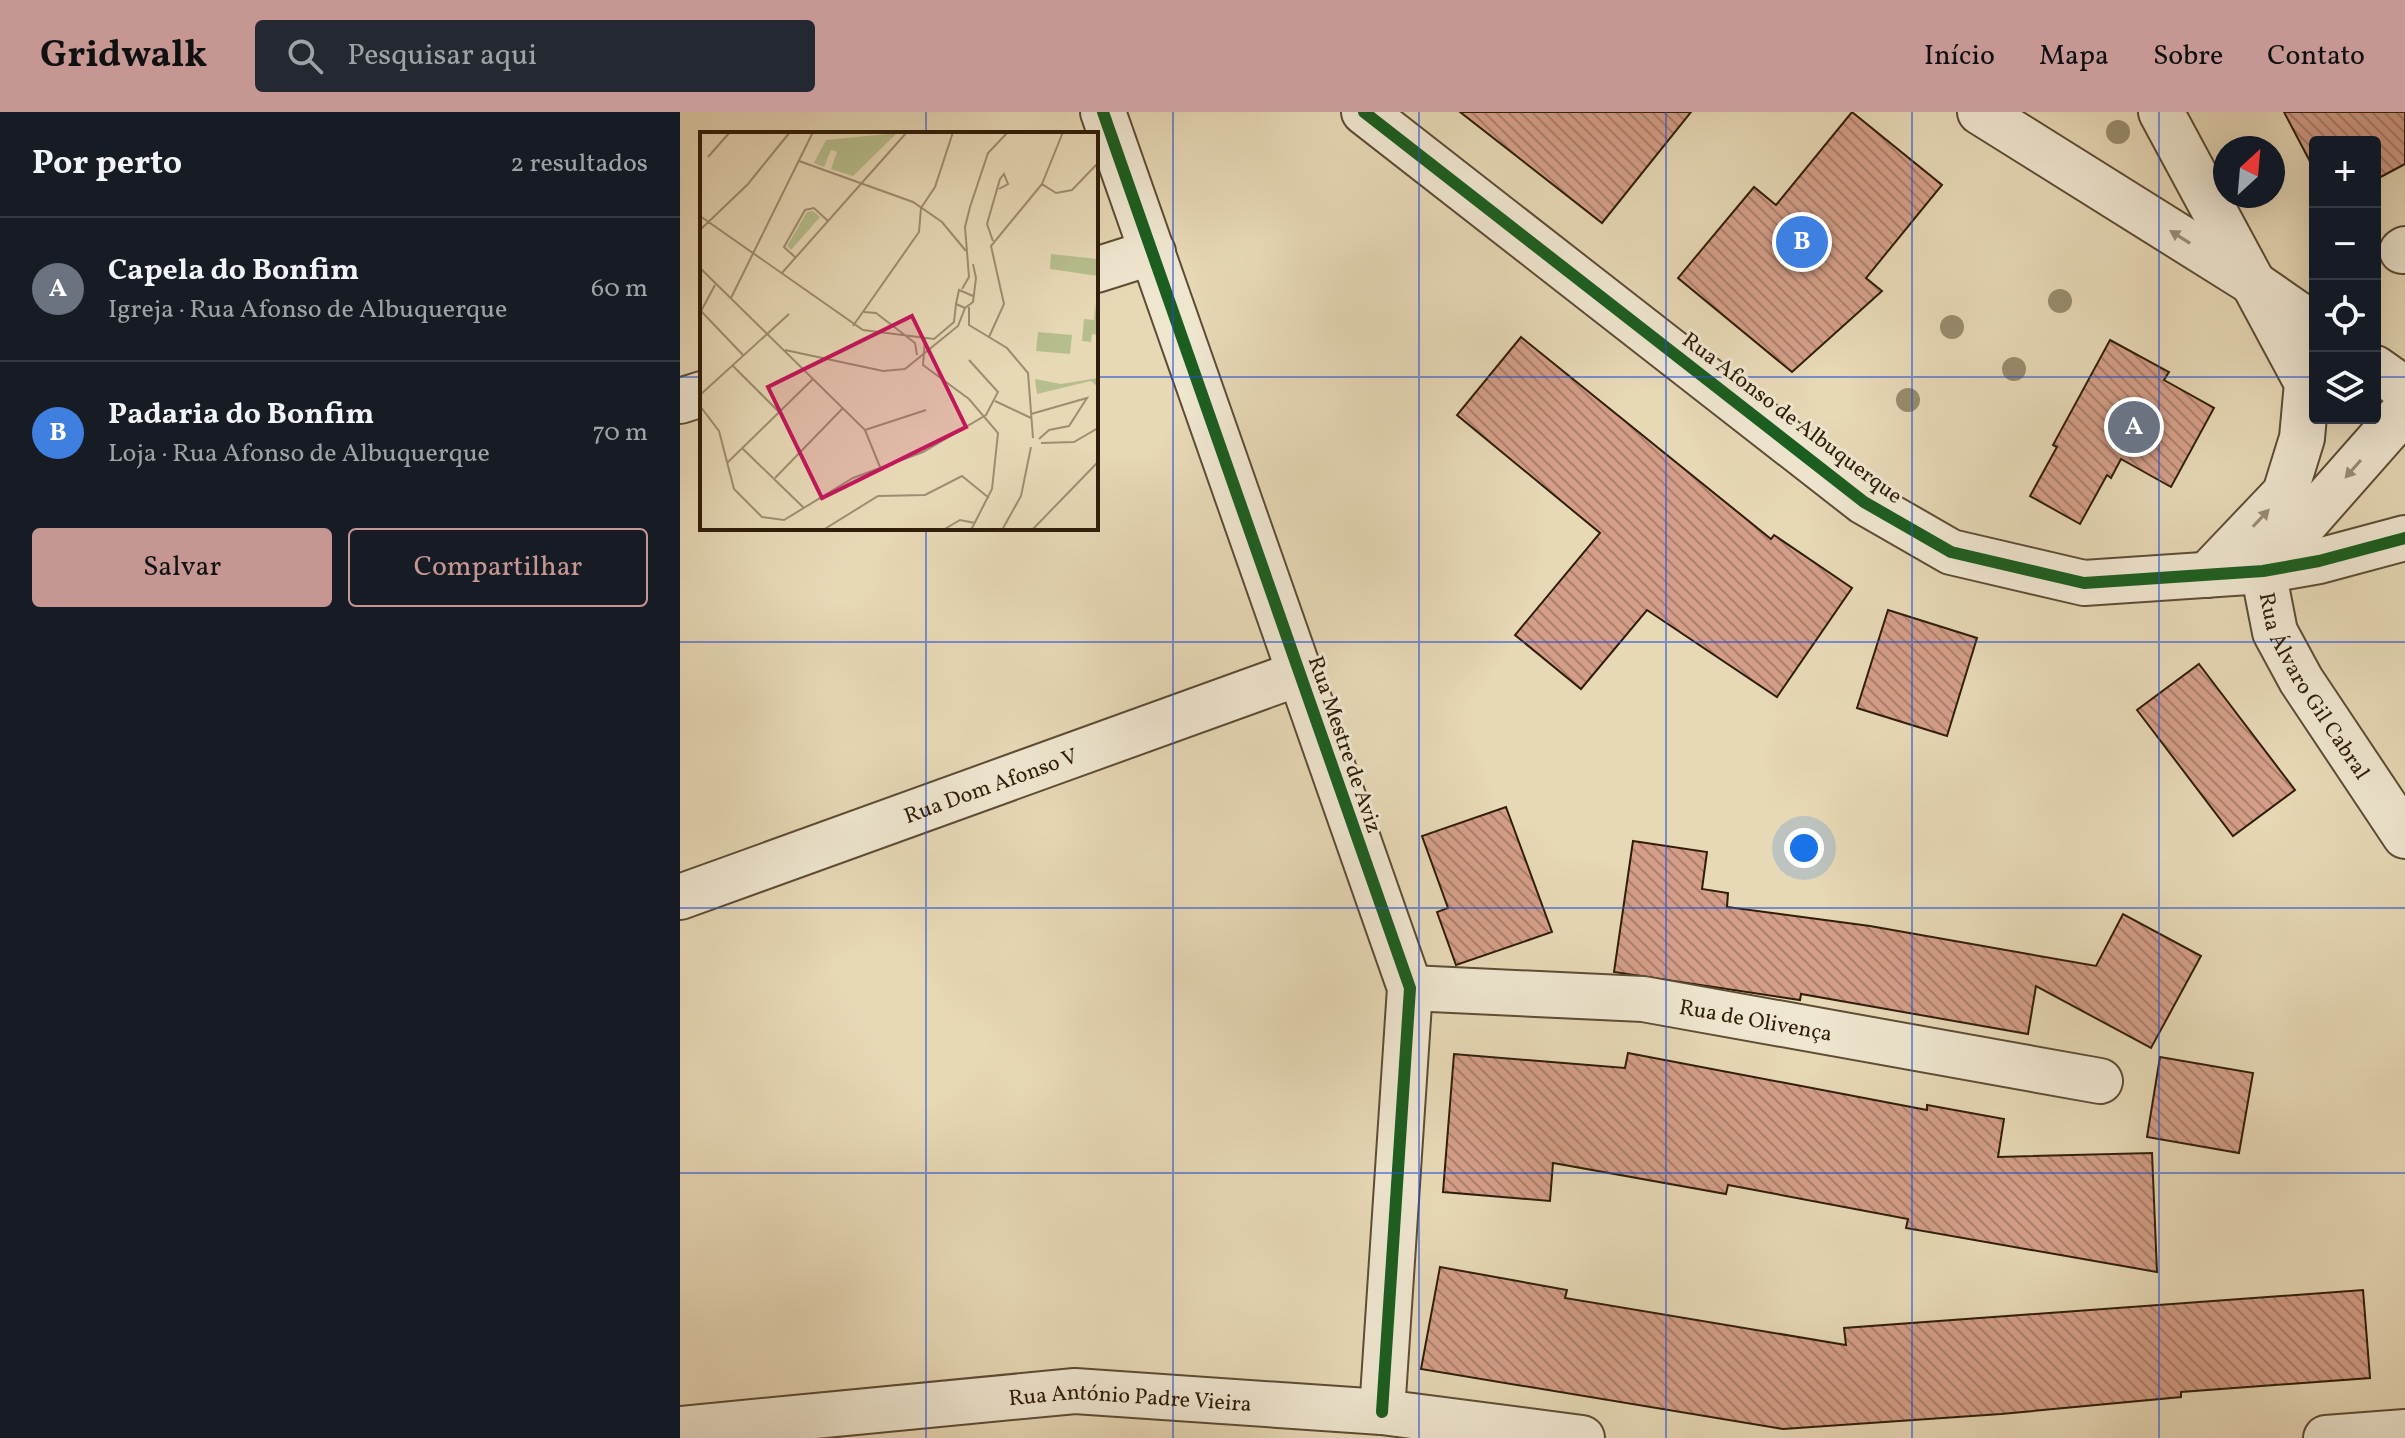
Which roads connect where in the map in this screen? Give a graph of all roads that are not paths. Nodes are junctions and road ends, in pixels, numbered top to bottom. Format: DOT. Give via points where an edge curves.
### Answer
graph roads {
  1 [pos="1103,112"];
  2 [pos="1364,112"];
  3 [pos="1980,112"];
  4 [pos="2161,112"];
  5 [pos="1153,252"];
  6 [pos="1098,269"];
  7 [pos="2250,281"];
  8 [pos="2309,322"];
  9 [pos="2381,372"];
  10 [pos="2405,389"];
  11 [pos="700,395"];
  12 [pos="680,401"];
  13 [pos="2405,410"];
  14 [pos="2405,538"];
  15 [pos="2263,571"];
  16 [pos="2207,575"];
  17 [pos="1300,673"];
  18 [pos="2405,836"];
  19 [pos="680,897"];
  20 [pos="1410,988"];
  21 [pos="2100,1081"];
  22 [pos="1382,1412"];
  23 [pos="680,1429"];
  24 [pos="2405,1432"];
  25 [pos="1582,1438"];
  26 [pos="2326,1438"];
  1 -- 5 [label="street, Rua Mestre de Aviz"];
  2 -- 16 [label="street, Rua Afonso de Albuquerque" via="1864,502 1951,552 2084,583"];
  7 -- 3 [label="street, one-way"];
  4 -- 7 [label="street"];
  5 -- 6 [label="street"];
  5 -- 17 [label="street, Rua Mestre de Aviz"];
  7 -- 8 [label="street"];
  16 -- 7 [label="street, one-way" via="2285,493 2302,438 2307,383"];
  9 -- 10 [label="street"];
  11 -- 12 [label="street"];
  13 -- 15 [label="street, one-way"];
  14 -- 15 [label="street, Rua Afonso de Albuquerque"];
  15 -- 16 [label="street, Rua Afonso de Albuquerque"];
  15 -- 18 [label="street, Rua Álvaro Gil Cabral" via="2275,632"];
  17 -- 19 [label="street, Rua Dom Afonso V"];
  17 -- 20 [label="street, Rua Mestre de Aviz"];
  20 -- 21 [label="street, Rua de Olivença" via="1643,999"];
  20 -- 22 [label="street, Rua Mestre de Aviz"];
  22 -- 23 [label="street, Rua António Padre Vieira" via="1075,1391"];
  22 -- 25 [label="street, Rua António Padre Vieira"];
  24 -- 26 [label="street"];
}
